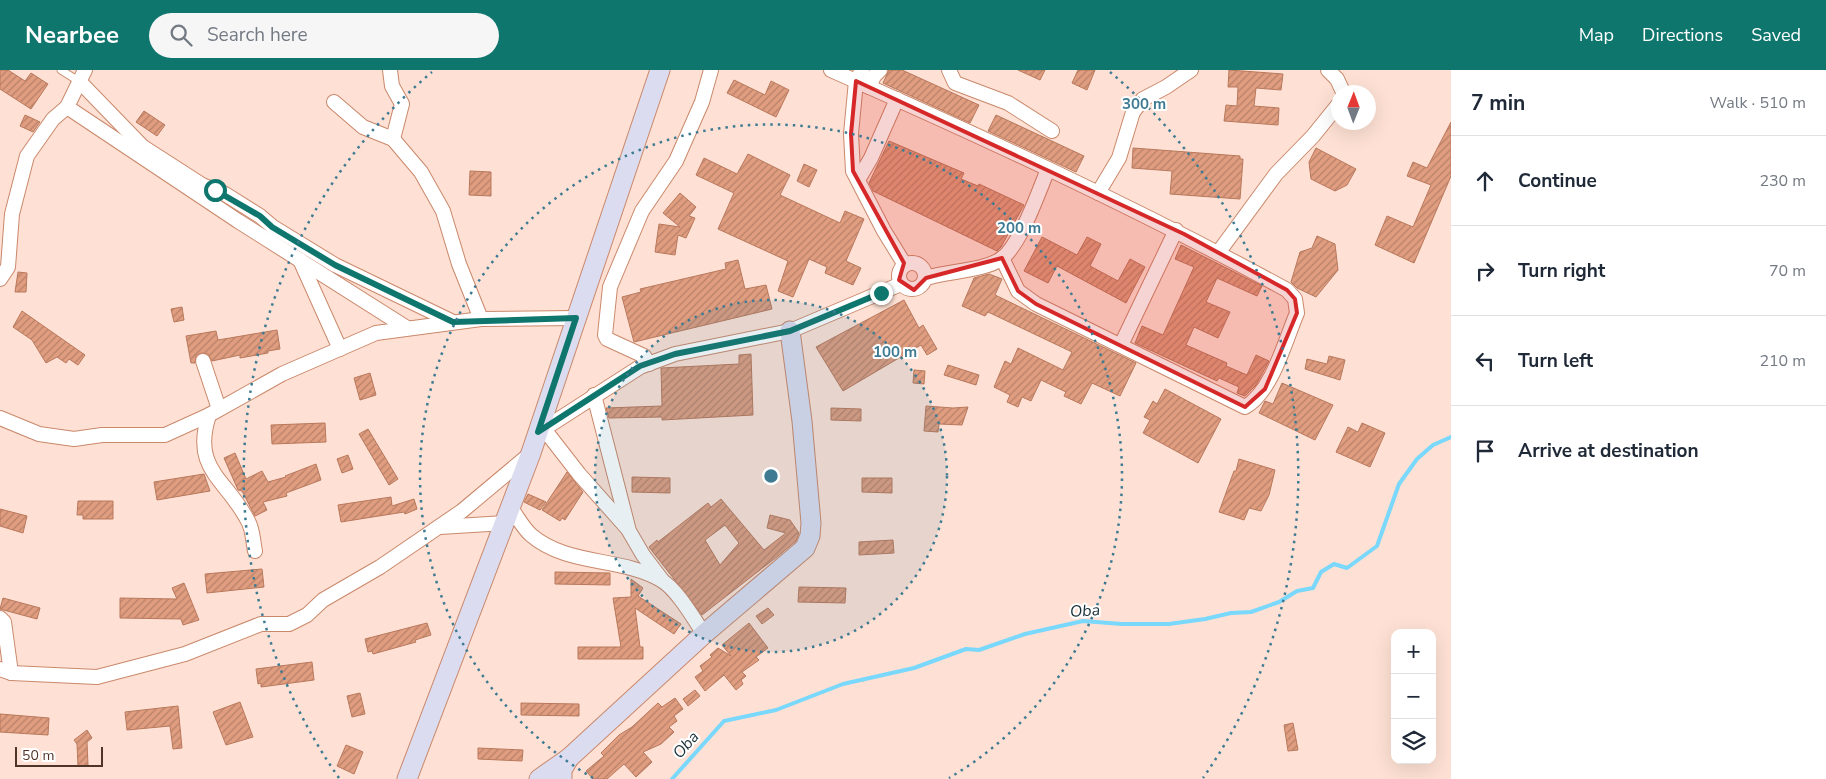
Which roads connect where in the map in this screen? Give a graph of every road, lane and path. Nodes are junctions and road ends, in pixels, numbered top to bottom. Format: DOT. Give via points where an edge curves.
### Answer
graph roads {
  1 [pos="61,70"];
  2 [pos="390,70"];
  3 [pos="660,70"];
  4 [pos="711,70"];
  5 [pos="831,70"];
  6 [pos="880,70"];
  7 [pos="1191,70"];
  8 [pos="1328,70"];
  9 [pos="947,71"];
  10 [pos="83,76"];
  11 [pos="859,76"];
  12 [pos="1340,85"];
  13 [pos="869,87"];
  14 [pos="897,99"];
  15 [pos="334,102"];
  16 [pos="67,108"];
  17 [pos="1331,113"];
  18 [pos="1052,131"];
  19 [pos="393,139"];
  20 [pos="1048,169"];
  21 [pos="858,180"];
  22 [pos="1098,193"];
  23 [pos="1176,230"];
  24 [pos="1218,253"];
  25 [pos="1002,258"];
  26 [pos="300,260"];
  27 [pos="905,265"];
  28 [pos="926,278"];
  29 [pos="0,279"];
  30 [pos="902,284"];
  31 [pos="576,318"];
  32 [pos="481,320"];
  33 [pos="453,322"];
  34 [pos="407,328"];
  35 [pos="790,331"];
  36 [pos="1122,345"];
  37 [pos="340,349"];
  38 [pos="202,361"];
  39 [pos="648,364"];
  40 [pos="594,395"];
  41 [pos="214,412"];
  42 [pos="0,418"];
  43 [pos="541,430"];
  44 [pos="531,453"];
  45 [pos="508,515"];
  46 [pos="439,527"];
  47 [pos="629,531"];
  48 [pos="255,551"];
  49 [pos="663,580"];
  50 [pos="0,618"];
  51 [pos="704,634"];
  52 [pos="5,671"];
  53 [pos="569,758"];
  54 [pos="407,779"];
  55 [pos="539,779"];
  56 [pos="562,779"];
  1 -- 10 [label="lane"];
  2 -- 19 [label="street" via="392,86 402,104"];
  3 -- 31 [label="street"];
  4 -- 39 [label="street" via="702,102 676,161 642,210 610,287 605,335 607,339 644,356"];
  5 -- 11 [label="street"];
  6 -- 13 [label="street"];
  7 -- 22 [label="street" via="1143,99 1133,112 1118,158"];
  8 -- 12 [label="street"];
  9 -- 18 [label="street" via="955,83 1008,103"];
  10 -- 16 [label="street"];
  10 -- 33 [label="street" via="108,113 144,147 202,185 225,194 335,265"];
  11 -- 13 [label="street"];
  11 -- 21 [label="street" via="850,134 853,171"];
  13 -- 14 [label="street"];
  14 -- 20 [label="street"];
  14 -- 21 [label="street"];
  15 -- 19 [label="street" via="363,127"];
  16 -- 26 [label="street"];
  16 -- 29 [label="street" via="53,120 27,156 12,214 8,267"];
  17 -- 24 [label="street" via="1276,174"];
  19 -- 32 [label="street" via="420,172 443,211"];
  20 -- 22 [label="street"];
  20 -- 25 [label="street" via="1031,211"];
  21 -- 27 [label="street"];
  22 -- 23 [label="street"];
  23 -- 24 [label="street"];
  23 -- 36 [label="street"];
  24 -- 36 [label="street" via="1287,290 1295,300 1297,313 1265,389 1254,402 1245,407"];
  25 -- 28 [label="street" via="986,265"];
  25 -- 36 [label="street" via="1018,291 1036,304"];
  26 -- 34 [label="street"];
  26 -- 37 [label="street"];
  27 -- 28 [label="street" via="913,262 921,266"];
  27 -- 30 [label="street" via="899,276"];
  28 -- 30 [label="street" via="918,288 909,289"];
  30 -- 35 [label="street"];
  31 -- 32 [label="street"];
  31 -- 43 [label="street"];
  32 -- 33 [label="street"];
  33 -- 34 [label="street"];
  34 -- 37 [label="street" via="376,333"];
  35 -- 39 [label="street" via="675,354"];
  35 -- 51 [label="street" via="802,421 810,536 804,548"];
  37 -- 41 [label="street" via="282,374"];
  38 -- 41 [label="street"];
  39 -- 40 [label="street"];
  40 -- 43 [label="street"];
  40 -- 47 [label="street"];
  41 -- 42 [label="street" via="165,435 102,435 74,439 39,434"];
  41 -- 48 [label="street" via="203,433 205,457 249,522"];
  43 -- 44 [label="street"];
  43 -- 47 [label="street"];
  44 -- 45 [label="street"];
  44 -- 46 [label="street"];
  45 -- 46 [label="street"];
  45 -- 49 [label="street" via="530,535 555,550 631,568"];
  45 -- 54 [label="street"];
  46 -- 52 [label="street" via="323,600 308,615 289,624 261,624 185,654 97,677"];
  47 -- 49 [label="street"];
  49 -- 51 [label="street"];
  50 -- 52 [label="street" via="4,622"];
  51 -- 53 [label="street"];
  53 -- 55 [label="street"];
  53 -- 56 [label="street" via="562,770"];
}
